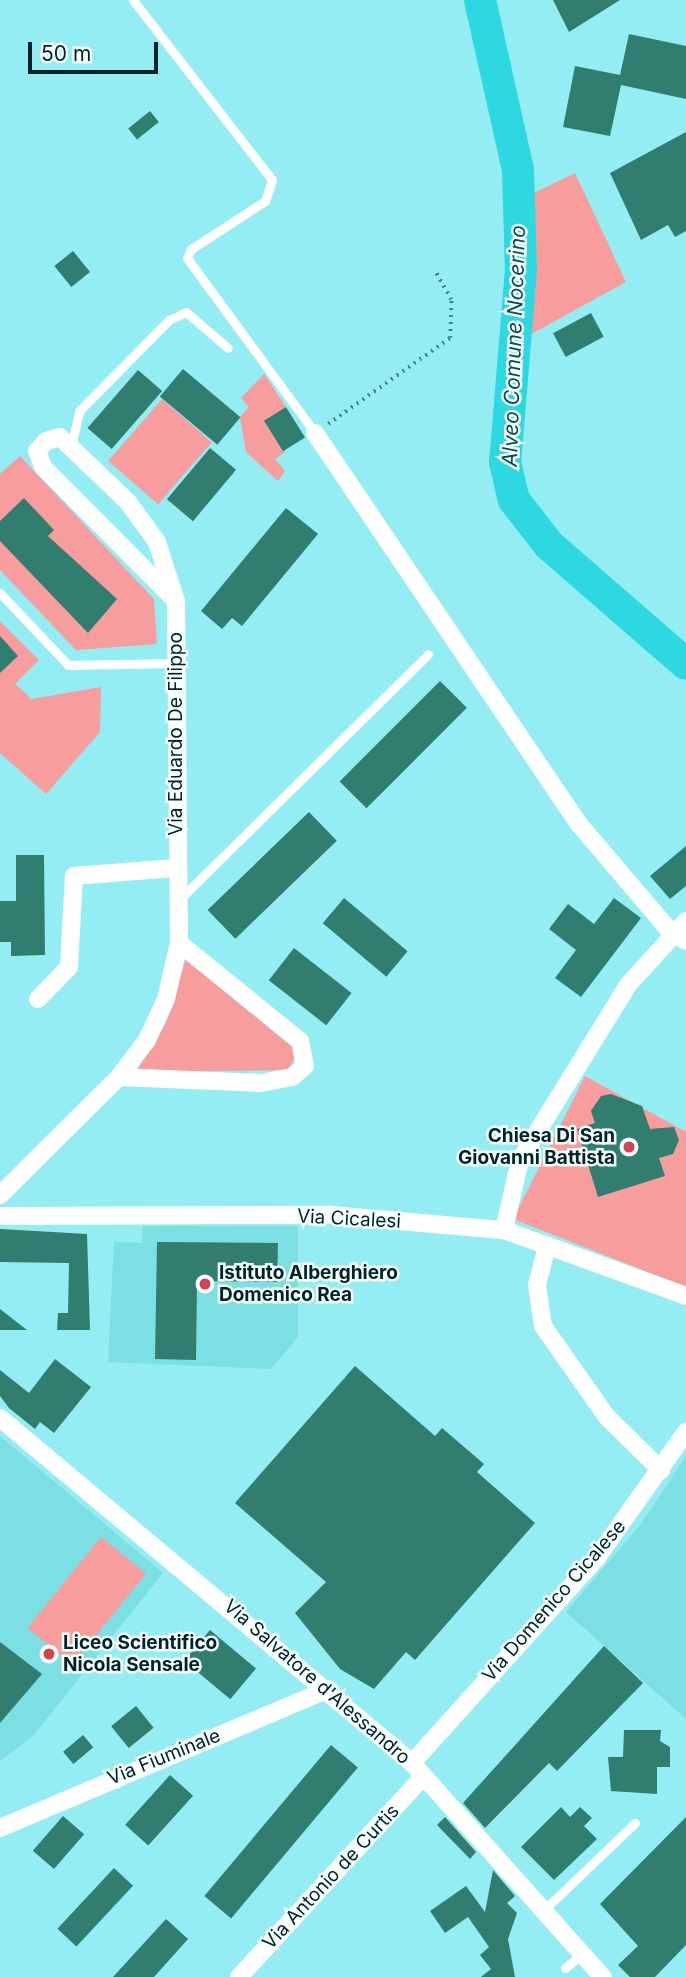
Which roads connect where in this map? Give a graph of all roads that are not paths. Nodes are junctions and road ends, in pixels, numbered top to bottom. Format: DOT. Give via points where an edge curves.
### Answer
graph roads {
  1 [pos="133,0"];
  2 [pos="229,348"];
  3 [pos="315,433"];
  4 [pos="71,447"];
  5 [pos="0,593"];
  6 [pos="176,601"];
  7 [pos="428,654"];
  8 [pos="179,663"];
  9 [pos="175,868"];
  10 [pos="180,900"];
  11 [pos="686,921"];
  12 [pos="678,936"];
  13 [pos="179,943"];
  14 [pos="38,999"];
  15 [pos="120,1077"];
  16 [pos="0,1195"];
  17 [pos="0,1216"];
  18 [pos="504,1230"];
  19 [pos="547,1246"];
  20 [pos="686,1296"];
  21 [pos="0,1418"];
  22 [pos="686,1432"];
  23 [pos="662,1470"];
  24 [pos="329,1689"];
  25 [pos="418,1770"];
  26 [pos="635,1823"];
  27 [pos="0,1828"];
  28 [pos="546,1908"];
  29 [pos="583,1953"];
  30 [pos="565,1968"];
  31 [pos="239,1977"];
  32 [pos="603,1977"];
  1 -- 3 [label="lane" via="272,180 265,201 191,249 187,258"];
  2 -- 4 [label="lane" via="186,312 169,320 79,411"];
  3 -- 12 [label="street" via="578,823"];
  4 -- 6 [label="street, Via Eduardo De Filippo" via="128,502 157,542"];
  4 -- 6 [label="street" via="60,437 46,440 37,451 43,467"];
  5 -- 8 [label="lane" via="68,665"];
  6 -- 8 [label="street, Via Eduardo De Filippo"];
  7 -- 10 [label="lane"];
  8 -- 9 [label="street, Via Eduardo De Filippo"];
  9 -- 10 [label="street, Via Eduardo De Filippo"];
  9 -- 14 [label="street" via="74,876 69,967"];
  10 -- 13 [label="street, Via Eduardo De Filippo"];
  11 -- 12 [label="street"];
  12 -- 18 [label="street" via="598,1032 520,1160"];
  13 -- 15 [label="street, Via Eduardo De Filippo" via="166,999"];
  13 -- 15 [label="street" via="300,1041 305,1066 292,1077 261,1083"];
  15 -- 16 [label="street, Via Eduardo De Filippo"];
  17 -- 18 [label="street, Via Cicalesi" via="331,1215"];
  18 -- 19 [label="street, Via Cicalesi"];
  19 -- 20 [label="street, Via Cicalesi"];
  19 -- 23 [label="street" via="537,1285 543,1326 607,1417"];
  21 -- 24 [label="street, Via Salvatore d'Alessandro"];
  22 -- 23 [label="street, Via Domenico Cicalese"];
  23 -- 25 [label="street, Via Domenico Cicalese" via="596,1559"];
  24 -- 25 [label="street, Via Salvatore d'Alessandro"];
  24 -- 27 [label="street, Via Fiuminale"];
  25 -- 28 [label="street, Via Salvatore d'Alessandro"];
  25 -- 31 [label="street, Via Antonio de Curtis"];
  26 -- 28 [label="lane"];
  28 -- 29 [label="street, Via Salvatore d'Alessandro"];
  29 -- 30 [label="lane"];
  29 -- 32 [label="street, Via Salvatore d'Alessandro"];
}
